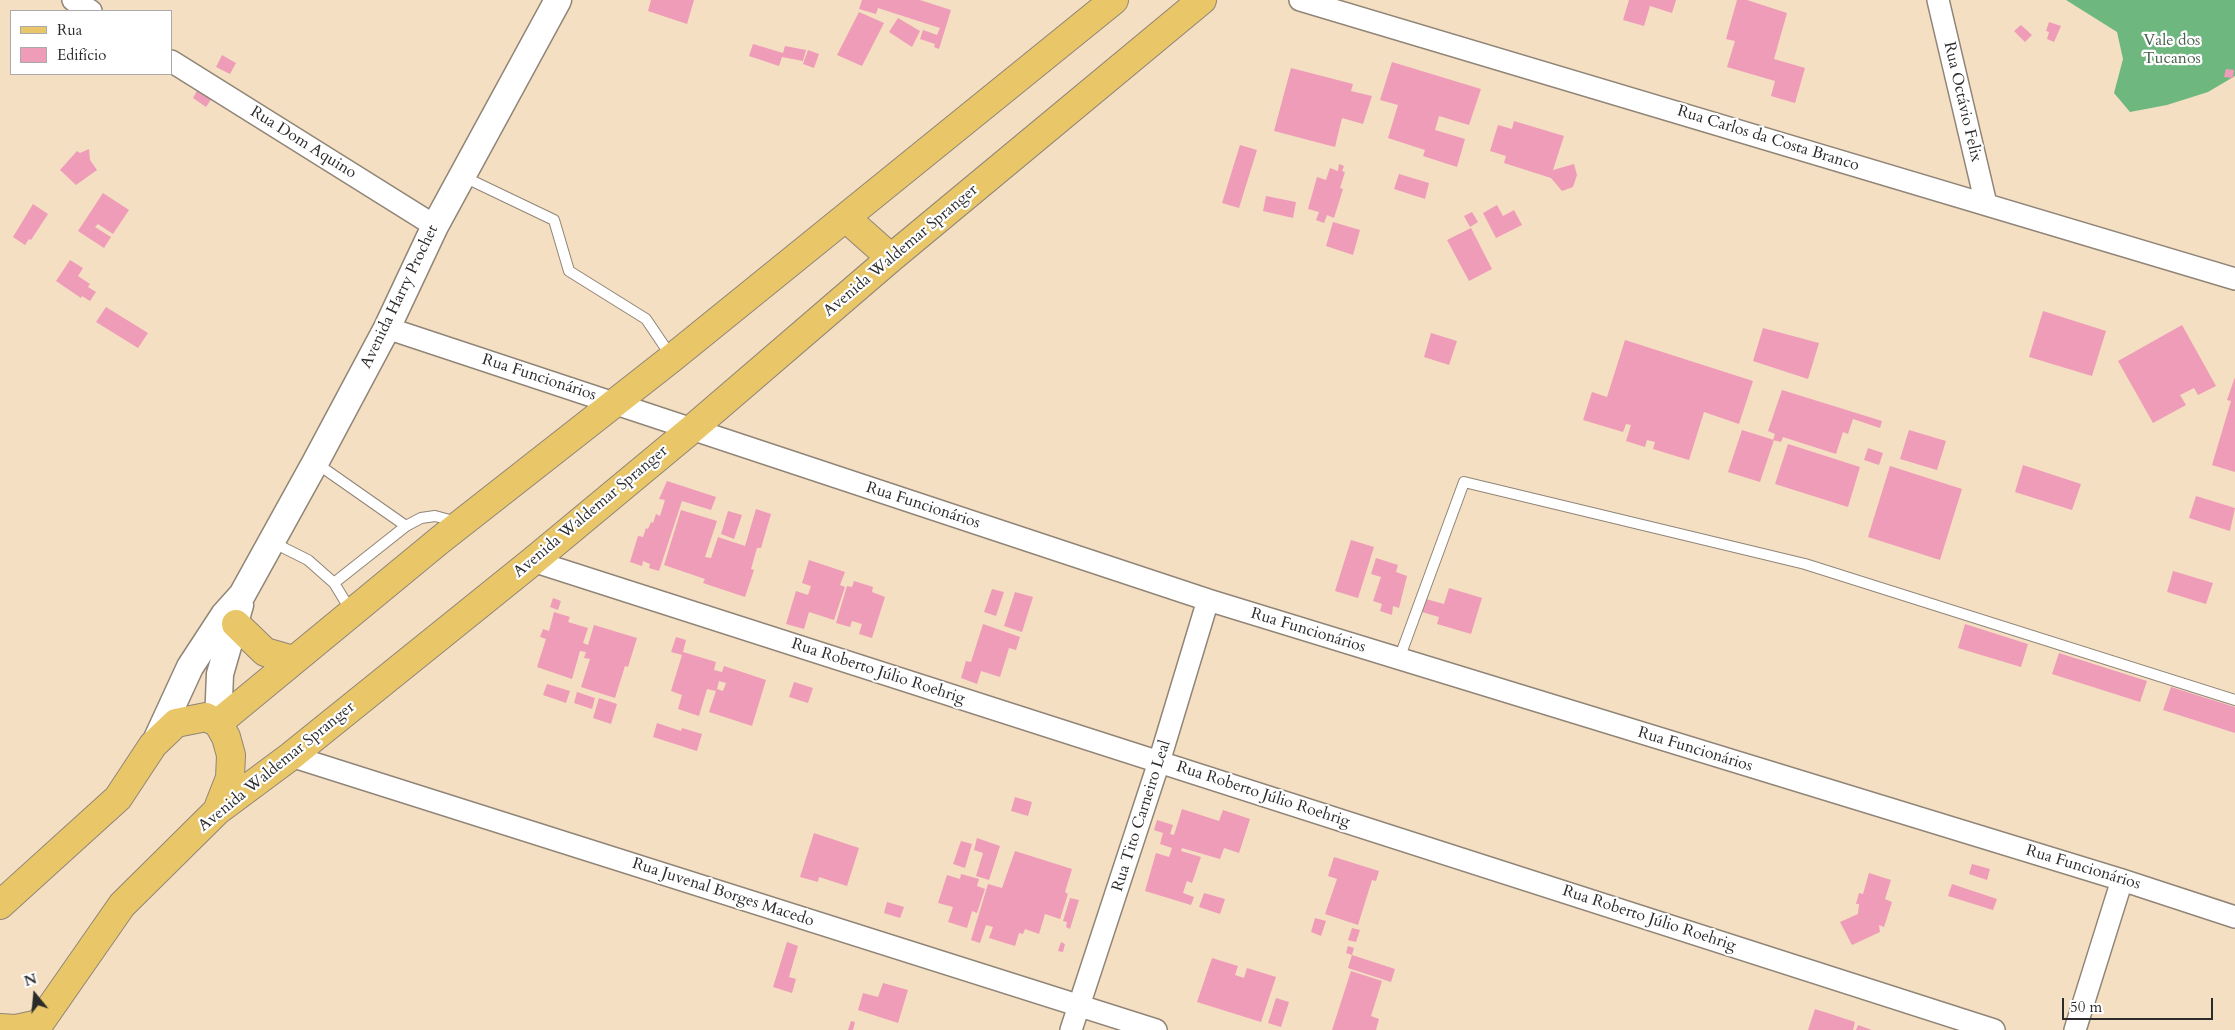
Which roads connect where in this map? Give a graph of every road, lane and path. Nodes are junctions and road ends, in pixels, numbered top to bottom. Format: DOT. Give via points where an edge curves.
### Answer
graph roads {
  1 [pos="73,0"];
  2 [pos="558,0"];
  3 [pos="1114,0"];
  4 [pos="1202,0"];
  5 [pos="1300,0"];
  6 [pos="1938,0"];
  7 [pos="89,10"];
  8 [pos="172,62"];
  9 [pos="462,176"];
  10 [pos="1986,204"];
  11 [pos="846,218"];
  12 [pos="435,226"];
  13 [pos="891,258"];
  14 [pos="2235,279"];
  15 [pos="387,328"];
  16 [pos="672,358"];
  17 [pos="615,404"];
  18 [pos="692,429"];
  19 [pos="316,463"];
  20 [pos="461,523"];
  21 [pos="406,526"];
  22 [pos="271,542"];
  23 [pos="533,561"];
  24 [pos="334,583"];
  25 [pos="242,595"];
  26 [pos="1208,600"];
  27 [pos="351,612"];
  28 [pos="236,624"];
  29 [pos="1399,659"];
  30 [pos="294,660"];
  31 [pos="2235,700"];
  32 [pos="218,723"];
  33 [pos="153,745"];
  34 [pos="291,756"];
  35 [pos="1160,762"];
  36 [pos="217,811"];
  37 [pos="2122,880"];
  38 [pos="0,905"];
  39 [pos="2235,917"];
  40 [pos="1080,1006"];
  41 [pos="0,1028"];
  42 [pos="43,1028"];
  43 [pos="1071,1030"];
  44 [pos="1156,1030"];
  45 [pos="1994,1030"];
  46 [pos="2075,1030"];
  1 -- 7 [label="street"];
  2 -- 9 [label="street, Avenida Harry Prochet"];
  3 -- 11 [label="main road"];
  4 -- 13 [label="main road, Avenida Waldemar Spranger"];
  5 -- 10 [label="street, Rua Carlos da Costa Branco"];
  6 -- 10 [label="street, Rua Octávio Felix"];
  8 -- 12 [label="street, Rua Dom Aquino"];
  9 -- 12 [label="street, Avenida Harry Prochet"];
  9 -- 16 [label="lane" via="554,220 569,271 646,319"];
  10 -- 14 [label="street, Rua Carlos da Costa Branco"];
  11 -- 13 [label="main road"];
  11 -- 16 [label="main road"];
  12 -- 15 [label="street, Avenida Harry Prochet"];
  13 -- 18 [label="main road, Avenida Waldemar Spranger"];
  15 -- 17 [label="street, Rua Funcionários"];
  15 -- 19 [label="street, Avenida Harry Prochet"];
  16 -- 17 [label="main road"];
  17 -- 18 [label="street, Rua Funcionários"];
  17 -- 20 [label="main road"];
  18 -- 23 [label="main road, Avenida Waldemar Spranger"];
  18 -- 26 [label="street, Rua Funcionários"];
  19 -- 21 [label="lane"];
  19 -- 22 [label="street, Avenida Harry Prochet"];
  20 -- 21 [label="lane" via="434,516"];
  20 -- 27 [label="main road"];
  21 -- 24 [label="lane"];
  22 -- 24 [label="lane" via="308,560"];
  22 -- 25 [label="street, Avenida Harry Prochet"];
  23 -- 34 [label="main road, Avenida Waldemar Spranger"];
  23 -- 35 [label="street, Rua Roberto Júlio Roehrig"];
  24 -- 27 [label="lane"];
  25 -- 28 [label="street, Avenida Harry Prochet"];
  25 -- 33 [label="street, Avenida Harry Prochet" via="224,615 190,667"];
  26 -- 29 [label="street, Rua Funcionários"];
  26 -- 35 [label="street, Rua Tito Carneiro Leal"];
  27 -- 30 [label="main road"];
  28 -- 30 [label="main road" via="265,652"];
  28 -- 32 [label="street, Avenida Harry Prochet" via="220,674"];
  29 -- 31 [label="lane" via="1464,482 1805,564"];
  29 -- 37 [label="street, Rua Funcionários"];
  30 -- 32 [label="main road"];
  32 -- 33 [label="main road" via="206,717 176,724"];
  32 -- 36 [label="main road" via="231,755 230,778"];
  33 -- 38 [label="main road" via="118,798"];
  34 -- 36 [label="main road, Avenida Waldemar Spranger"];
  34 -- 40 [label="street, Rua Juvenal Borges Macedo"];
  35 -- 40 [label="street, Rua Tito Carneiro Leal"];
  35 -- 45 [label="street, Rua Roberto Júlio Roehrig"];
  36 -- 42 [label="main road, Avenida Waldemar Spranger" via="122,905"];
  37 -- 39 [label="street, Rua Funcionários"];
  37 -- 46 [label="street"];
  40 -- 43 [label="street, Rua Tito Carneiro Leal"];
  40 -- 44 [label="street, Rua Juvenal Borges Macedo"];
  41 -- 42 [label="main road, Avenida Waldemar Spranger"];
}
